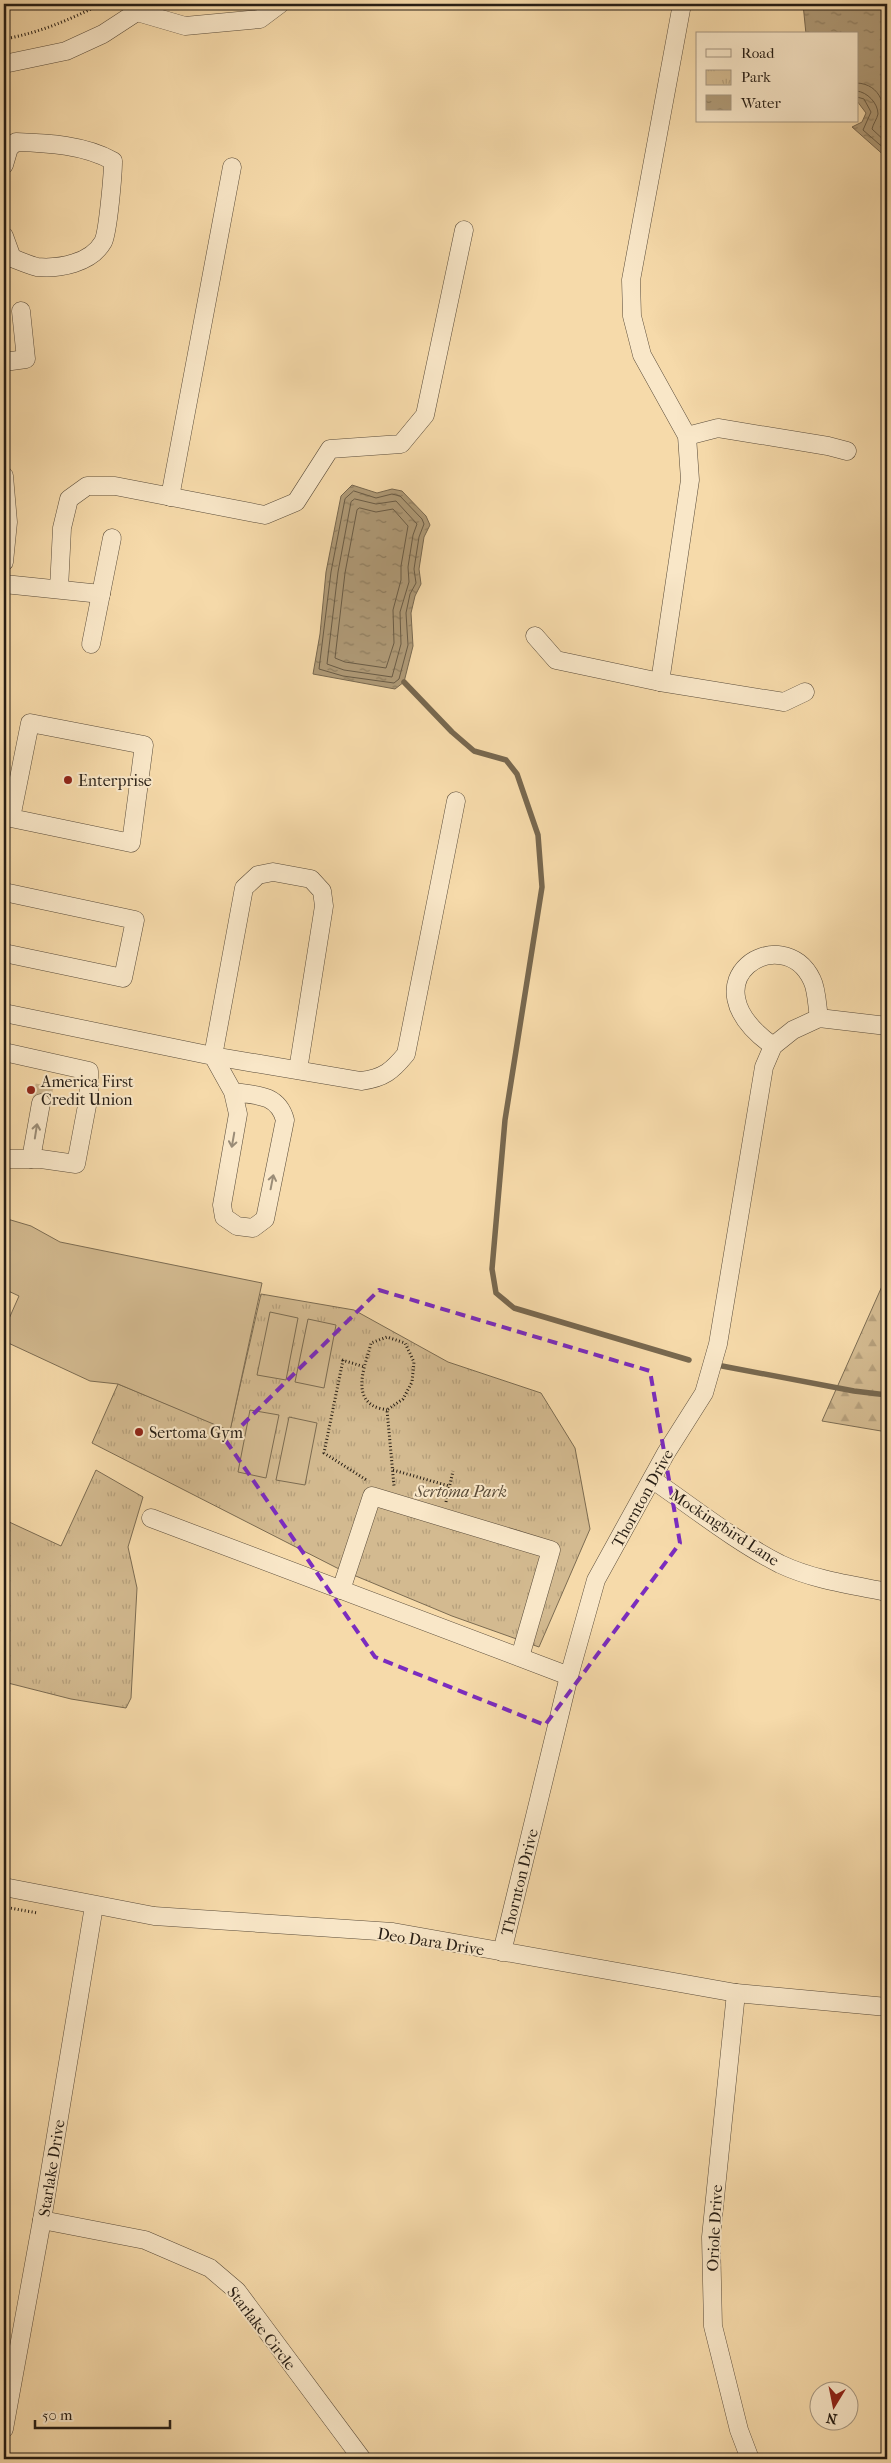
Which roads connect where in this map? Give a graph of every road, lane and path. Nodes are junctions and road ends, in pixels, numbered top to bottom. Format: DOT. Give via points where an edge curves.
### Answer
graph roads {
  1 [pos="101,4"];
  2 [pos="280,4"];
  3 [pos="682,4"];
  4 [pos="143,8"];
  5 [pos="4,39"];
  6 [pos="4,64"];
  7 [pos="4,164"];
  8 [pos="232,167"];
  9 [pos="464,230"];
  10 [pos="4,236"];
  11 [pos="21,311"];
  12 [pos="4,362"];
  13 [pos="686,436"];
  14 [pos="847,451"];
  15 [pos="4,476"];
  16 [pos="170,497"];
  17 [pos="112,538"];
  18 [pos="4,562"];
  19 [pos="4,584"];
  20 [pos="60,589"];
  21 [pos="101,594"];
  22 [pos="535,636"];
  23 [pos="91,644"];
  24 [pos="660,682"];
  25 [pos="805,692"];
  26 [pos="456,801"];
  27 [pos="8,817"];
  28 [pos="4,892"];
  29 [pos="4,953"];
  30 [pos="4,1014"];
  31 [pos="819,1018"];
  32 [pos="887,1026"];
  33 [pos="773,1046"];
  34 [pos="4,1052"];
  35 [pos="214,1056"];
  36 [pos="298,1070"];
  37 [pos="233,1092"];
  38 [pos="40,1103"];
  39 [pos="4,1159"];
  40 [pos="32,1159"];
  41 [pos="365,1367"];
  42 [pos="387,1410"];
  43 [pos="393,1470"];
  44 [pos="453,1471"];
  45 [pos="652,1480"];
  46 [pos="449,1486"];
  47 [pos="372,1496"];
  48 [pos="390,1501"];
  49 [pos="441,1517"];
  50 [pos="151,1518"];
  51 [pos="341,1590"];
  52 [pos="887,1592"];
  53 [pos="520,1657"];
  54 [pos="569,1676"];
  55 [pos="4,1887"];
  56 [pos="94,1906"];
  57 [pos="502,1952"];
  58 [pos="736,1993"];
  59 [pos="887,2007"];
  60 [pos="42,2220"];
  61 [pos="4,2429"];
  62 [pos="362,2459"];
  63 [pos="750,2459"];
  1 -- 5 [label="path" via="33,34"];
  2 -- 4 [label="street" via="260,19 185,26"];
  3 -- 13 [label="street" via="632,280 632,316 642,355"];
  4 -- 6 [label="street" via="103,34 66,51"];
  7 -- 10 [label="street" via="9,148 16,142 37,143 100,154 112,162 113,176 103,242 83,260 58,266 36,266 12,258"];
  8 -- 16 [label="street"];
  9 -- 16 [label="street" via="425,415 401,444 330,448 296,502 265,515"];
  11 -- 12 [label="street" via="26,359"];
  13 -- 14 [label="street" via="718,428"];
  13 -- 24 [label="street" via="690,480"];
  15 -- 18 [label="street" via="8,522"];
  16 -- 20 [label="street" via="115,486 87,486 69,499 62,528"];
  17 -- 21 [label="street"];
  19 -- 20 [label="street"];
  20 -- 21 [label="street"];
  21 -- 23 [label="street"];
  22 -- 24 [label="street" via="556,660"];
  24 -- 25 [label="street" via="784,702"];
  26 -- 36 [label="street" via="406,1054 394,1069 378,1079 361,1081"];
  27 -- 27 [label="street" via="131,843 144,745 30,723"];
  28 -- 29 [label="street" via="135,920 122,978"];
  30 -- 35 [label="street"];
  31 -- 32 [label="street"];
  31 -- 33 [label="street, Thornton Drive" via="793,1030"];
  31 -- 33 [label="street" via="813,980 800,964 774,954 758,958 745,966 734,996 742,1015 756,1034"];
  33 -- 45 [label="street, Thornton Drive" via="764,1067 718,1344 704,1393"];
  34 -- 40 [label="street" via="48,1070 89,1071 89,1095 76,1164"];
  35 -- 36 [label="street"];
  35 -- 36 [label="street" via="244,888 258,875 273,872 310,879 322,891 324,906"];
  35 -- 37 [label="street"];
  37 -- 37 [label="street, one-way" via="238,1114 222,1205 224,1217 238,1226 253,1228 265,1219 285,1120 282,1108 273,1100"];
  40 -- 38 [label="street, one-way"];
  39 -- 40 [label="street"];
  41 -- 42 [label="path" via="361,1383 366,1397 372,1405"];
  41 -- 42 [label="path" via="371,1343 387,1337 405,1343 414,1362 412,1382 403,1399"];
  41 -- 47 [label="path" via="342,1360 324,1453 367,1479"];
  42 -- 43 [label="path"];
  43 -- 46 [label="path"];
  43 -- 48 [label="path"];
  44 -- 46 [label="path"];
  45 -- 52 [label="street, Mockingbird Lane" via="781,1564 819,1578"];
  45 -- 54 [label="street, Thornton Drive" via="596,1580"];
  46 -- 49 [label="path"];
  47 -- 48 [label="street"];
  47 -- 51 [label="street"];
  48 -- 49 [label="street"];
  49 -- 53 [label="street" via="551,1550"];
  50 -- 51 [label="street"];
  51 -- 53 [label="street"];
  53 -- 54 [label="street"];
  54 -- 57 [label="street, Thornton Drive"];
  55 -- 56 [label="street, Deo Dara Drive"];
  56 -- 57 [label="street, Deo Dara Drive" via="198,1920 393,1932"];
  56 -- 60 [label="street, Starlake Drive"];
  57 -- 58 [label="street, Deo Dara Drive"];
  58 -- 59 [label="street, Deo Dara Drive"];
  58 -- 63 [label="street, Oriole Drive" via="711,2237 713,2326 739,2430"];
  60 -- 61 [label="street, Starlake Drive"];
  60 -- 62 [label="street, Starlake Circle" via="145,2240 210,2268 237,2292"];
}
